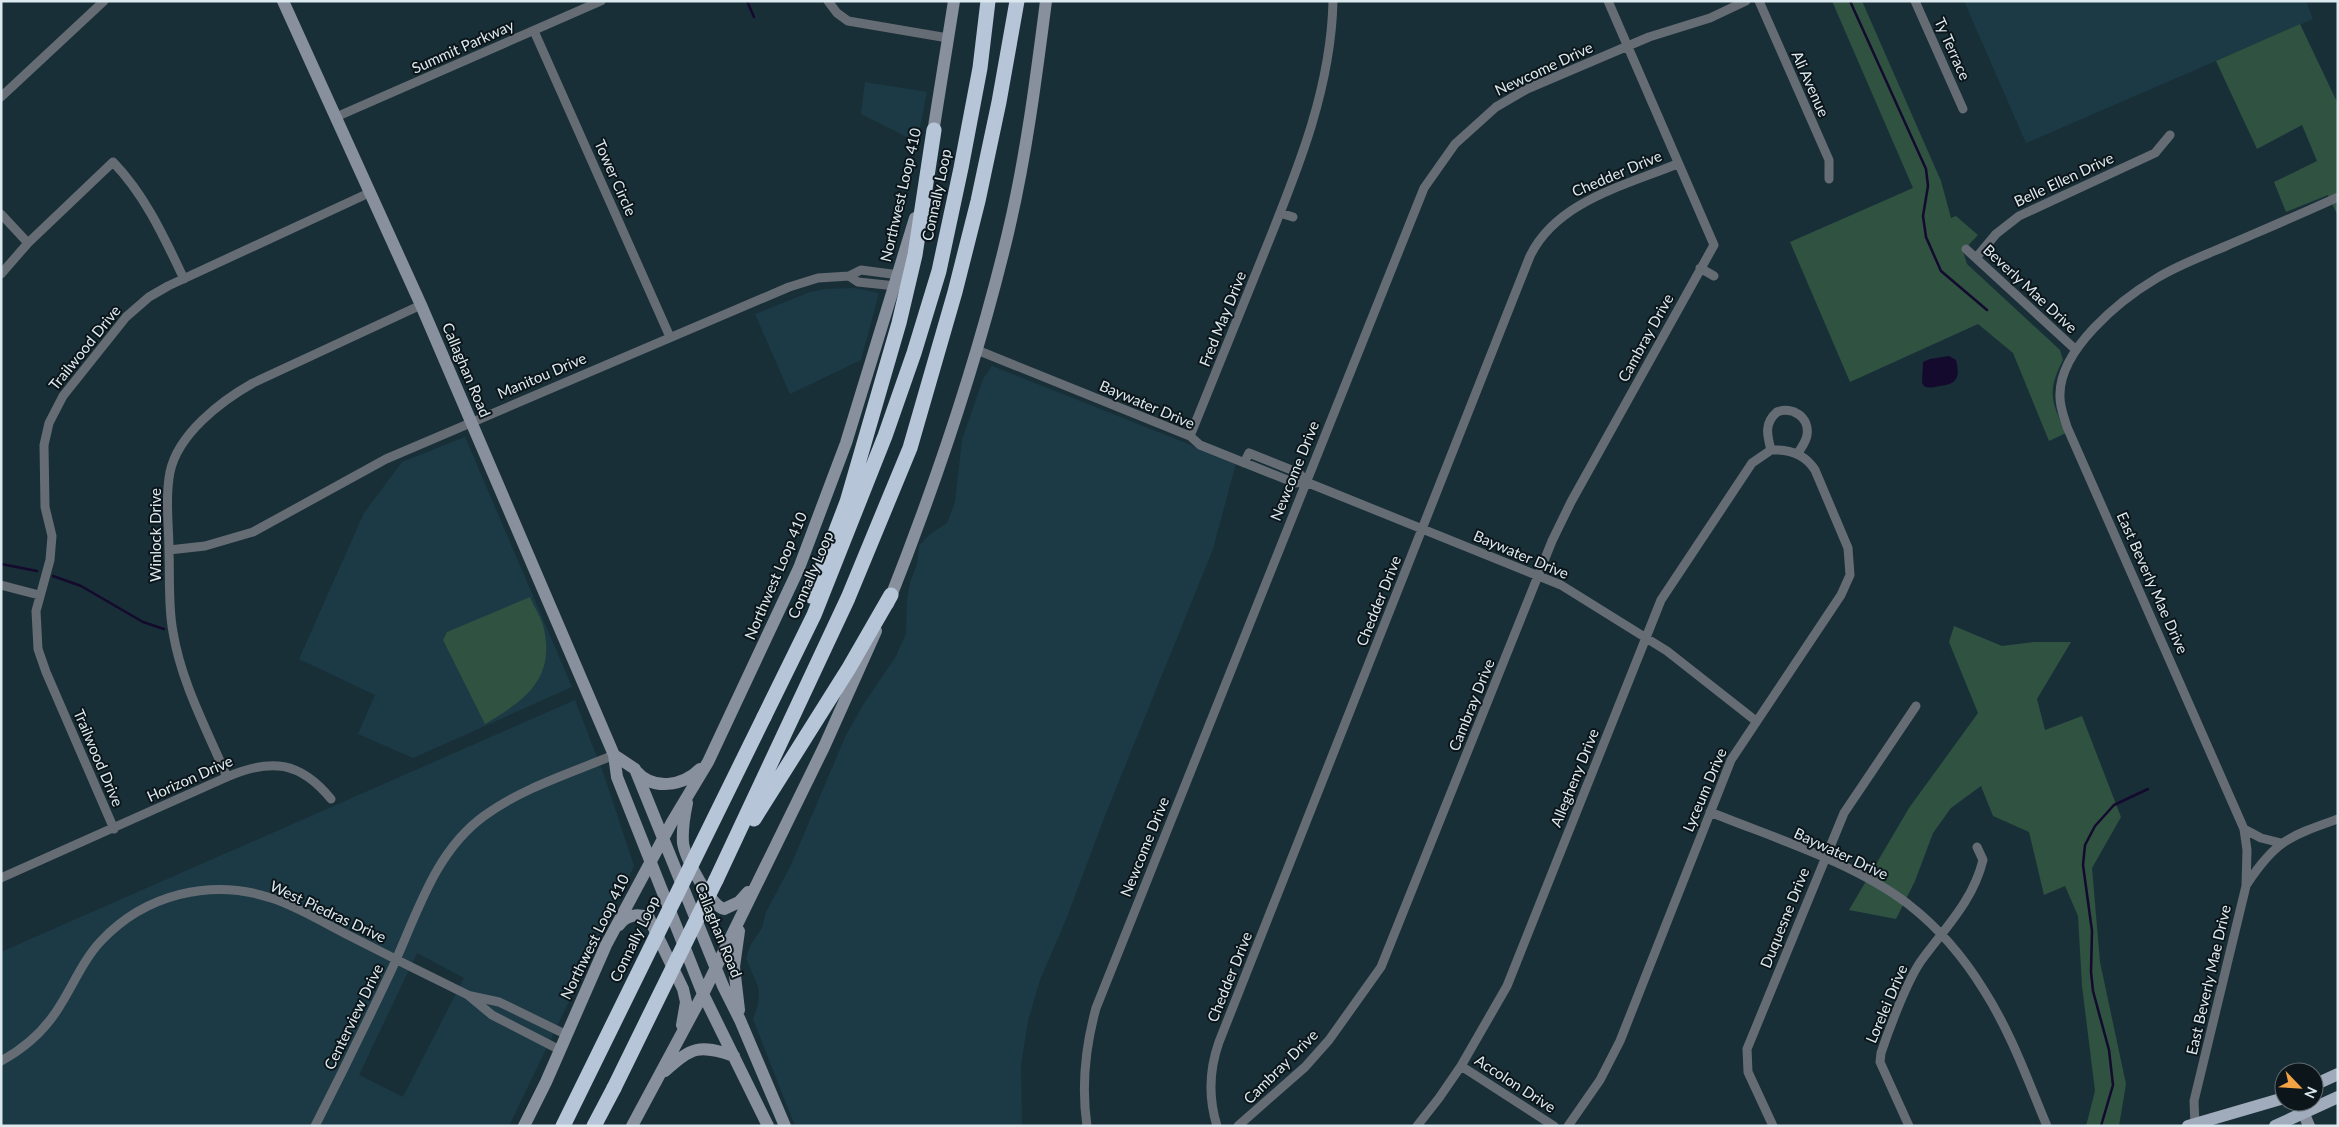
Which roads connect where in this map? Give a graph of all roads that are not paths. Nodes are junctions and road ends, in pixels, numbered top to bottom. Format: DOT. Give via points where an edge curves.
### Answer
graph roads {
  1 [pos="104,1"];
  2 [pos="283,1"];
  3 [pos="601,1"];
  4 [pos="828,1"];
  5 [pos="954,1"];
  6 [pos="988,1"];
  7 [pos="1017,1"];
  8 [pos="1046,1"];
  9 [pos="1334,1"];
  10 [pos="1608,1"];
  11 [pos="1746,1"];
  12 [pos="1759,1"];
  13 [pos="1915,1"];
  14 [pos="534,31"];
  15 [pos="948,38"];
  16 [pos="1627,47"];
  17 [pos="1,97"];
  18 [pos="1963,109"];
  19 [pos="336,117"];
  20 [pos="934,130"];
  21 [pos="2170,135"];
  22 [pos="1677,164"];
  23 [pos="1829,179"];
  24 [pos="371,192"];
  25 [pos="2338,197"];
  26 [pos="1280,212"];
  27 [pos="1,214"];
  28 [pos="1292,217"];
  29 [pos="28,243"];
  30 [pos="1966,249"];
  31 [pos="1976,258"];
  32 [pos="1700,268"];
  33 [pos="1,274"];
  34 [pos="1714,276"];
  35 [pos="184,279"];
  36 [pos="897,281"];
  37 [pos="421,305"];
  38 [pos="670,336"];
  39 [pos="977,350"];
  40 [pos="2076,350"];
  41 [pos="471,422"];
  42 [pos="1190,436"];
  43 [pos="1775,450"];
  44 [pos="1798,454"];
  45 [pos="1258,457"];
  46 [pos="1244,463"];
  47 [pos="1254,467"];
  48 [pos="1306,482"];
  49 [pos="1423,529"];
  50 [pos="169,550"];
  51 [pos="1539,575"];
  52 [pos="1,585"];
  53 [pos="39,595"];
  54 [pos="891,595"];
  55 [pos="1646,637"];
  56 [pos="1916,706"];
  57 [pos="764,717"];
  58 [pos="1756,722"];
  59 [pos="614,754"];
  60 [pos="708,762"];
  61 [pos="635,770"];
  62 [pos="227,777"];
  63 [pos="689,794"];
  64 [pos="331,799"];
  65 [pos="1710,812"];
  66 [pos="2338,819"];
  67 [pos="114,829"];
  68 [pos="2244,829"];
  69 [pos="664,838"];
  70 [pos="2281,843"];
  71 [pos="1978,847"];
  72 [pos="1824,859"];
  73 [pos="651,860"];
  74 [pos="1,878"];
  75 [pos="716,880"];
  76 [pos="756,885"];
  77 [pos="2246,886"];
  78 [pos="743,911"];
  79 [pos="1942,935"];
  80 [pos="606,945"];
  81 [pos="397,960"];
  82 [pos="715,968"];
  83 [pos="703,994"];
  84 [pos="468,995"];
  85 [pos="740,1020"];
  86 [pos="567,1035"];
  87 [pos="679,1038"];
  88 [pos="560,1050"];
  89 [pos="734,1056"];
  90 [pos="1,1061"];
  91 [pos="1461,1066"];
  92 [pos="2338,1074"];
  93 [pos="657,1078"];
  94 [pos="2324,1080"];
  95 [pos="2338,1097"];
  96 [pos="2274,1101"];
  97 [pos="2324,1101"];
  98 [pos="2295,1112"];
  99 [pos="2304,1112"];
  100 [pos="2193,1125"];
  101 [pos="315,1126"];
  102 [pos="524,1126"];
  103 [pos="563,1126"];
  104 [pos="594,1126"];
  105 [pos="632,1126"];
  106 [pos="768,1126"];
  107 [pos="785,1126"];
  108 [pos="1087,1126"];
  109 [pos="1217,1126"];
  110 [pos="1238,1126"];
  111 [pos="1417,1126"];
  112 [pos="1554,1126"];
  113 [pos="1568,1126"];
  114 [pos="1773,1126"];
  115 [pos="1909,1126"];
  116 [pos="2048,1126"];
  117 [pos="2275,1126"];
  118 [pos="2309,1126"];
  1 -- 17 [label="street"];
  2 -- 19 [label="main road, Callaghan Road"];
  3 -- 14 [label="street, Summit Parkway"];
  4 -- 15 [label="street" via="837,14 859,24"];
  5 -- 15 [label="main road, Northwest Loop 410"];
  6 -- 57 [label="highway, Connally Loop" via="980,68 939,271 914,353 885,436 814,615"];
  7 -- 75 [label="highway" via="978,201 910,448 848,598"];
  8 -- 39 [label="main road" via="1026,144 1008,233"];
  9 -- 26 [label="street, Fred May Drive" via="1323,86 1308,139"];
  10 -- 16 [label="street, Cambray Drive"];
  11 -- 16 [label="street, Newcome Drive" via="1710,18"];
  12 -- 23 [label="street, Ali Avenue" via="1829,160"];
  13 -- 18 [label="street, Ty Terrace"];
  14 -- 19 [label="street, Summit Parkway"];
  14 -- 38 [label="street, Tower Circle"];
  15 -- 20 [label="main road, Northwest Loop 410"];
  16 -- 22 [label="street, Cambray Drive"];
  16 -- 48 [label="street, Newcome Drive" via="1527,90 1496,107 1473,126 1439,164 1413,211"];
  19 -- 24 [label="main road, Callaghan Road"];
  20 -- 36 [label="main road, Northwest Loop 410" via="916,217"];
  20 -- 57 [label="highway" via="915,255 899,323 847,502"];
  21 -- 31 [label="street, Belle Ellen Drive" via="2154,153 2019,216 1996,234"];
  22 -- 32 [label="street, Cambray Drive" via="1714,245"];
  22 -- 49 [label="street, Chedder Drive" via="1571,209 1538,242"];
  24 -- 35 [label="street, Trailwood Drive"];
  24 -- 37 [label="main road, Callaghan Road"];
  25 -- 40 [label="street, East Beverly Mae Drive" via="2157,278 2115,308"];
  26 -- 28 [label="street"];
  26 -- 42 [label="street, Fred May Drive"];
  27 -- 29 [label="street"];
  29 -- 33 [label="street"];
  29 -- 35 [label="street" via="113,162 126,175 159,227"];
  30 -- 31 [label="street, Beverly Mae Drive"];
  31 -- 40 [label="street, Beverly Mae Drive"];
  32 -- 34 [label="street"];
  32 -- 51 [label="street, Cambray Drive" via="1571,502"];
  35 -- 53 [label="street, Trailwood Drive" via="149,297 126,317 53,413 44,445 46,517 52,536 51,551"];
  36 -- 38 [label="street, Manitou Drive" via="861,270 848,276 803,282"];
  36 -- 60 [label="main road, Northwest Loop 410" via="814,532"];
  37 -- 41 [label="main road, Callaghan Road"];
  37 -- 50 [label="street, Winlock Drive" via="253,383 207,415 180,450 170,471 167,497"];
  38 -- 41 [label="street, Manitou Drive"];
  39 -- 42 [label="street, Baywater Drive"];
  39 -- 54 [label="main road" via="934,483"];
  40 -- 68 [label="street, East Beverly Mae Drive" via="2061,383 2064,419"];
  41 -- 50 [label="street, Manitou Drive" via="357,473 253,532 204,546"];
  41 -- 59 [label="main road, Callaghan Road"];
  42 -- 46 [label="street, Baywater Drive" via="1200,445"];
  43 -- 44 [label="street"];
  43 -- 44 [label="street" via="1766,433 1768,422 1777,412 1788,410 1798,413 1807,425 1806,439"];
  43 -- 55 [label="street, Allegheny Drive" via="1752,463 1661,600"];
  44 -- 58 [label="street, Lyceum Drive" via="1810,462 1848,548 1850,575 1841,595"];
  45 -- 46 [label="street, Baywater Drive" via="1249,453"];
  45 -- 47 [label="street"];
  45 -- 48 [label="street, Baywater Drive" via="1298,473"];
  46 -- 47 [label="street, Baywater Drive"];
  47 -- 48 [label="street, Baywater Drive" via="1295,483"];
  48 -- 49 [label="street, Baywater Drive"];
  48 -- 108 [label="street, Newcome Drive" via="1096,1008 1084,1058"];
  49 -- 51 [label="street, Baywater Drive"];
  49 -- 109 [label="street, Chedder Drive" via="1215,1052 1210,1089"];
  50 -- 62 [label="street, Winlock Drive" via="170,613 181,667"];
  51 -- 55 [label="street, Baywater Drive"];
  51 -- 110 [label="street, Cambray Drive" via="1382,967 1329,1040 1305,1067"];
  52 -- 53 [label="street"];
  53 -- 67 [label="street, Trailwood Drive" via="36,624 41,661"];
  54 -- 75 [label="highway"];
  54 -- 76 [label="main road" via="851,691"];
  55 -- 58 [label="street, Baywater Drive"];
  55 -- 91 [label="street, Allegheny Drive" via="1507,986"];
  56 -- 72 [label="street, Duquesne Drive" via="1852,800"];
  57 -- 103 [label="highway, Connally Loop, bridge"];
  58 -- 65 [label="street, Lyceum Drive" via="1731,760"];
  59 -- 61 [label="main road, Callaghan Road"];
  59 -- 73 [label="main road, Callaghan Road" via="617,777"];
  59 -- 81 [label="street, Centerview Drive" via="502,804 464,833 432,877"];
  60 -- 61 [label="main road" via="694,776 672,784 652,783"];
  60 -- 63 [label="main road, Northwest Loop 410"];
  61 -- 69 [label="main road, Callaghan Road"];
  62 -- 64 [label="street, Horizon Drive" via="259,766 288,768 308,776"];
  62 -- 67 [label="street, Horizon Drive"];
  63 -- 69 [label="main road, Northwest Loop 410"];
  63 -- 76 [label="main road" via="683,845 691,868 715,903 724,909 732,906"];
  65 -- 72 [label="street, Baywater Drive"];
  65 -- 113 [label="street, Lyceum Drive" via="1617,1048 1600,1080"];
  66 -- 70 [label="street"];
  67 -- 74 [label="street, Horizon Drive"];
  68 -- 70 [label="street"];
  68 -- 77 [label="street, East Beverly Mae Drive"];
  69 -- 73 [label="main road, Northwest Loop 410"];
  69 -- 82 [label="main road, Callaghan Road"];
  70 -- 77 [label="street" via="2258,867"];
  71 -- 79 [label="street, Lorelei Drive" via="1983,860 1976,884"];
  72 -- 79 [label="street, Baywater Drive" via="1882,887 1908,904"];
  72 -- 114 [label="street, Duquesne Drive" via="1747,1049 1748,1072"];
  73 -- 80 [label="main road, Northwest Loop 410"];
  73 -- 83 [label="main road, Callaghan Road"];
  75 -- 104 [label="highway, bridge"];
  76 -- 78 [label="main road"];
  77 -- 100 [label="street, East Beverly Mae Drive" via="2194,1101"];
  78 -- 82 [label="main road"];
  78 -- 85 [label="main road" via="734,966"];
  79 -- 115 [label="street, Lorelei Drive" via="1916,969 1886,1039 1880,1062"];
  79 -- 116 [label="street, Baywater Drive" via="1986,993"];
  80 -- 86 [label="main road, Northwest Loop 410"];
  80 -- 87 [label="main road" via="627,917 642,915 649,918 684,989 686,1002"];
  81 -- 84 [label="street, West Piedras Drive"];
  81 -- 90 [label="street, West Piedras Drive" via="272,898 223,889 180,894 142,908 114,929 90,954 46,1026 19,1051"];
  81 -- 101 [label="street, Centerview Drive"];
  82 -- 83 [label="main road"];
  82 -- 85 [label="main road, Callaghan Road"];
  83 -- 87 [label="main road"];
  83 -- 89 [label="main road, Callaghan Road"];
  84 -- 86 [label="street, West Piedras Drive" via="499,1002"];
  84 -- 88 [label="street, West Piedras Drive" via="492,1015"];
  85 -- 107 [label="main road, Callaghan Road"];
  86 -- 88 [label="main road, Northwest Loop 410"];
  87 -- 93 [label="main road"];
  88 -- 102 [label="main road, Northwest Loop 410"];
  89 -- 93 [label="main road" via="715,1050 694,1049"];
  89 -- 106 [label="main road, Callaghan Road"];
  91 -- 111 [label="street, Allegheny Drive"];
  91 -- 112 [label="street, Accolon Drive"];
  92 -- 94 [label="main road"];
  93 -- 105 [label="main road"];
  95 -- 97 [label="main road"];
  96 -- 100 [label="main road"];
  98 -- 117 [label="main road"];
  99 -- 118 [label="main road"];
}
